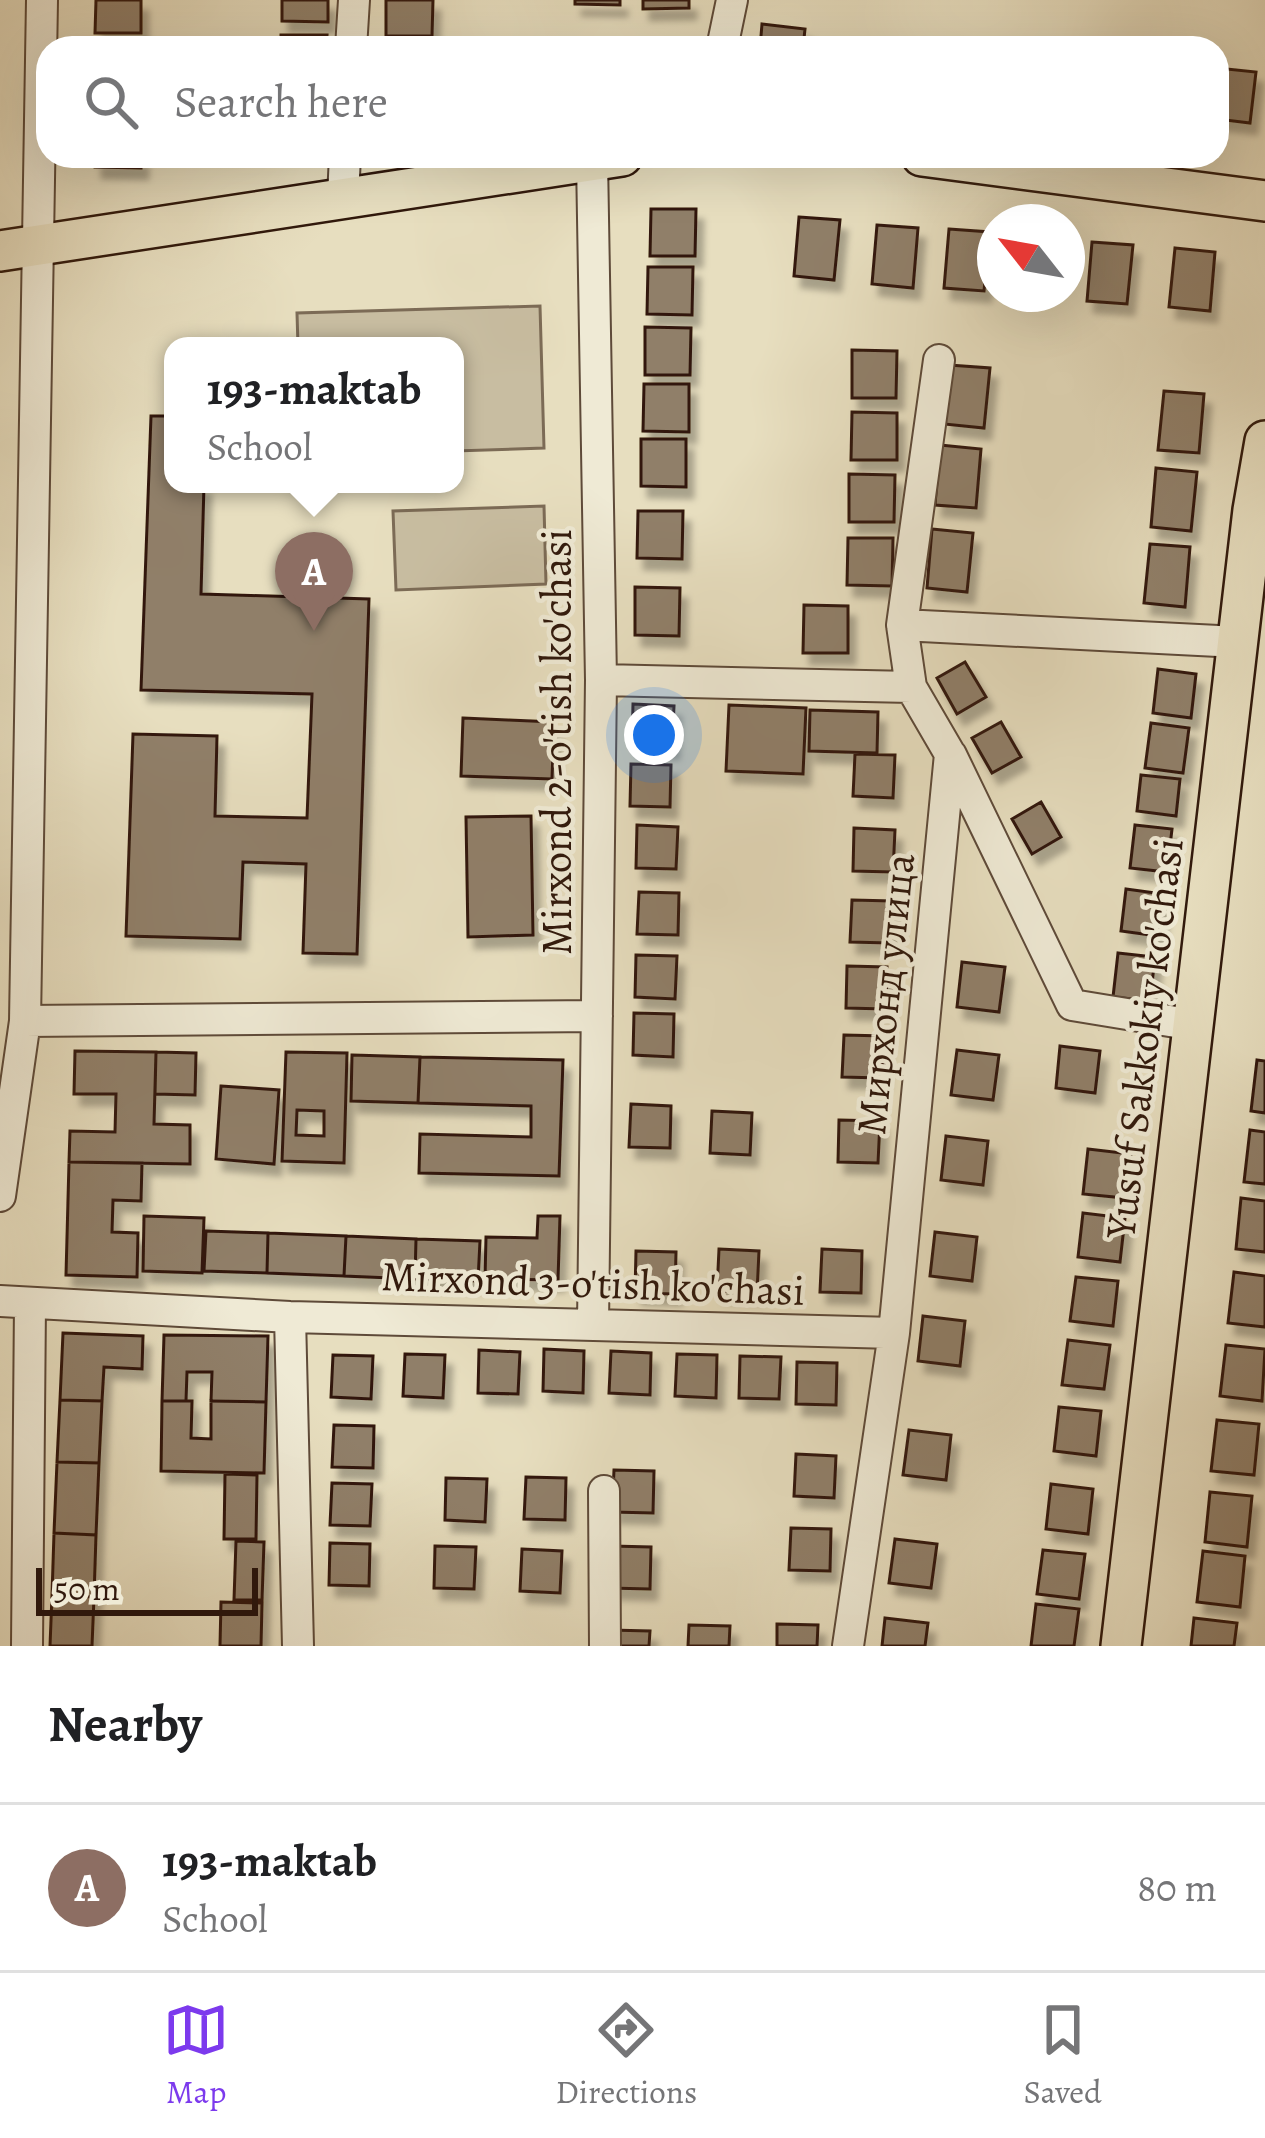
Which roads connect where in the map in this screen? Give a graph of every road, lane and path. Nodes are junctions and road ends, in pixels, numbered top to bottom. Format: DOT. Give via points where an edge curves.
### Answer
graph roads {
  1 [pos="42,0"];
  2 [pos="354,0"];
  3 [pos="732,0"];
  4 [pos="39,36"];
  5 [pos="352,36"];
  6 [pos="724,36"];
  7 [pos="36,62"];
  8 [pos="344,168"];
  9 [pos="539,168"];
  10 [pos="607,168"];
  11 [pos="1013,168"];
  12 [pos="343,197"];
  13 [pos="1265,201"];
  14 [pos="18,249"];
  15 [pos="938,360"];
  16 [pos="1265,440"];
  17 [pos="902,625"];
  18 [pos="1248,631"];
  19 [pos="601,680"];
  20 [pos="911,687"];
  21 [pos="950,754"];
  22 [pos="597,1016"];
  23 [pos="25,1021"];
  24 [pos="1194,1025"];
  25 [pos="0,1196"];
  26 [pos="15,1302"];
  27 [pos="290,1317"];
  28 [pos="593,1325"];
  29 [pos="894,1333"];
  30 [pos="604,1491"];
  31 [pos="27,1646"];
  32 [pos="298,1646"];
  33 [pos="605,1646"];
  34 [pos="848,1646"];
  35 [pos="1121,1646"];
  1 -- 4 [label="street"];
  2 -- 5 [label="street"];
  3 -- 6 [label="street"];
  7 -- 14 [label="street"];
  8 -- 12 [label="street"];
  9 -- 12 [label="main road"];
  10 -- 19 [label="street, Mirxond 2-o'tish ko'chasi"];
  11 -- 13 [label="main road"];
  12 -- 14 [label="main road"];
  14 -- 23 [label="street"];
  15 -- 17 [label="street"];
  16 -- 18 [label="main road, Yusuf Sakkokiy ko'chasi"];
  17 -- 18 [label="street"];
  17 -- 20 [label="street"];
  18 -- 24 [label="main road, Yusuf Sakkokiy ko'chasi"];
  19 -- 20 [label="street"];
  19 -- 22 [label="street, Mirxond 2-o'tish ko'chasi"];
  20 -- 21 [label="street"];
  21 -- 24 [label="street" via="1072,1005"];
  21 -- 29 [label="street, Мирхонд улица"];
  22 -- 23 [label="street"];
  22 -- 28 [label="street, Mirxond 2-o'tish ko'chasi"];
  23 -- 25 [label="street"];
  24 -- 35 [label="main road, Yusuf Sakkokiy ko'chasi"];
  26 -- 27 [label="street, Mirxond 3-o'tish ko'chasi"];
  26 -- 31 [label="street"];
  27 -- 28 [label="street, Mirxond 3-o'tish ko'chasi"];
  27 -- 32 [label="street"];
  28 -- 29 [label="street, Mirxond 3-o'tish ko'chasi"];
  29 -- 34 [label="street, Мирхонд улица"];
  30 -- 33 [label="street"];
}
